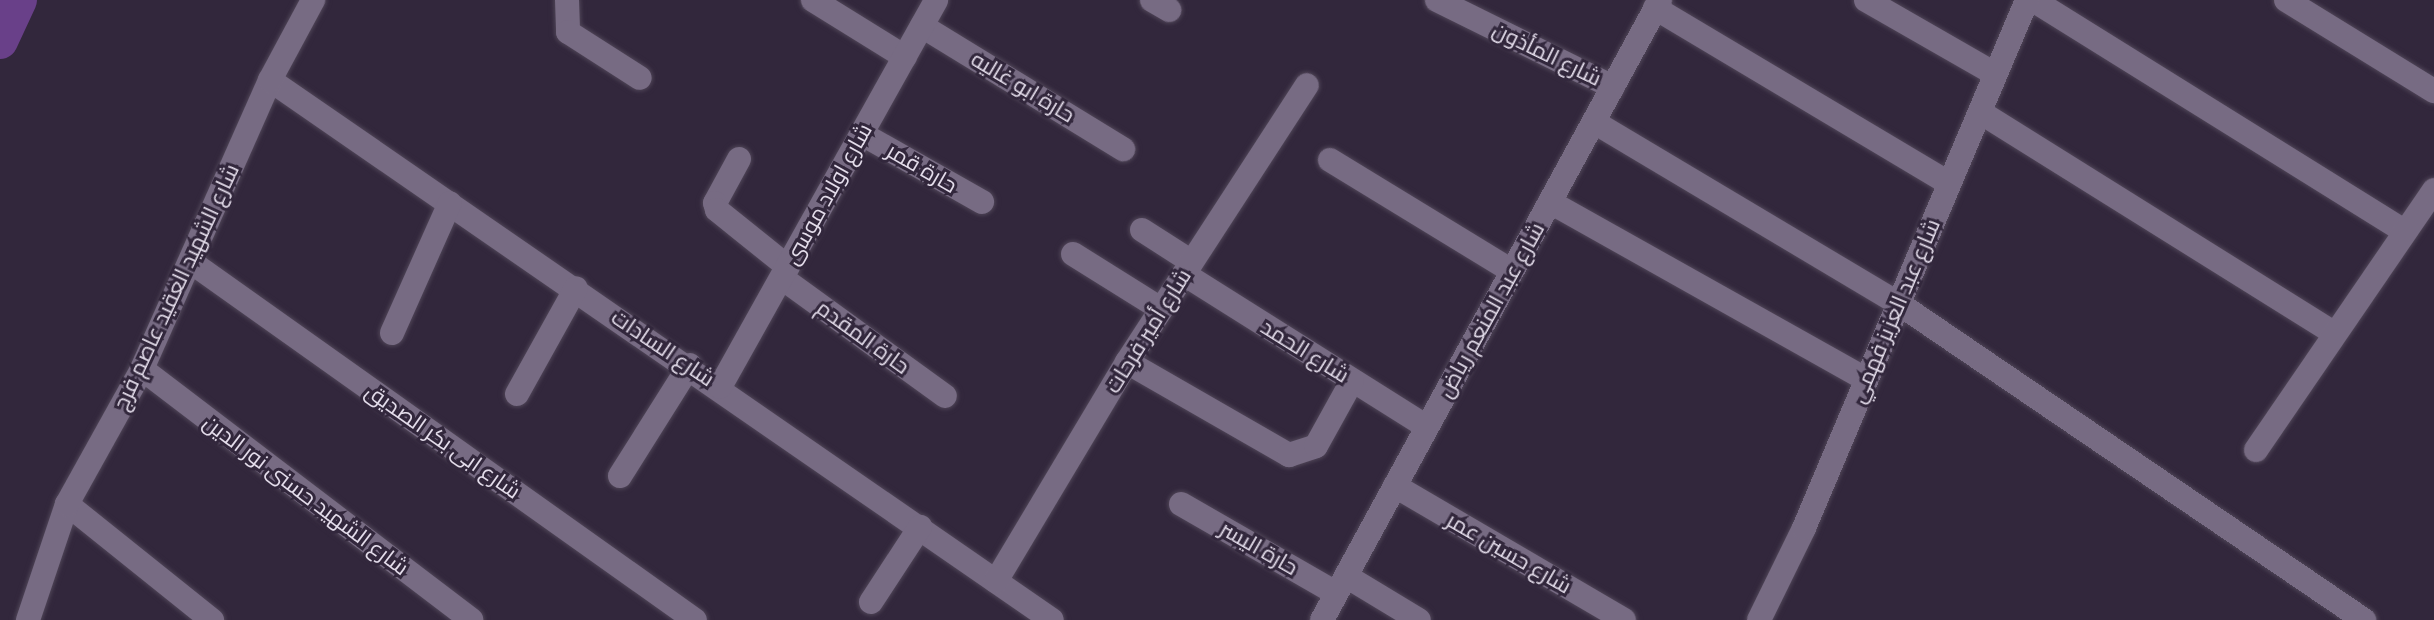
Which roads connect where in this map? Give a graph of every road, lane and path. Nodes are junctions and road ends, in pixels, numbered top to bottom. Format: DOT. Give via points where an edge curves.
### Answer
graph roads {
  1 [pos="313,0"];
  2 [pos="567,0"];
  3 [pos="813,0"];
  4 [pos="936,0"];
  5 [pos="1437,0"];
  6 [pos="1866,0"];
  7 [pos="2030,0"];
  8 [pos="2286,0"];
  9 [pos="1658,4"];
  10 [pos="922,26"];
  11 [pos="905,57"];
  12 [pos="1995,74"];
  13 [pos="640,78"];
  14 [pos="270,80"];
  15 [pos="1307,85"];
  16 [pos="1613,87"];
  17 [pos="2434,91"];
  18 [pos="1980,112"];
  19 [pos="1594,122"];
  20 [pos="862,134"];
  21 [pos="1123,149"];
  22 [pos="739,159"];
  23 [pos="1330,160"];
  24 [pos="1949,183"];
  25 [pos="2434,190"];
  26 [pos="982,202"];
  27 [pos="1550,202"];
  28 [pos="450,203"];
  29 [pos="1142,230"];
  30 [pos="2405,232"];
  31 [pos="1073,254"];
  32 [pos="191,262"];
  33 [pos="1188,268"];
  34 [pos="1512,271"];
  35 [pos="785,272"];
  36 [pos="576,288"];
  37 [pos="1898,303"];
  38 [pos="1161,309"];
  39 [pos="392,333"];
  40 [pos="2333,333"];
  41 [pos="1127,362"];
  42 [pos="690,365"];
  43 [pos="142,369"];
  44 [pos="1866,379"];
  45 [pos="1352,381"];
  46 [pos="720,387"];
  47 [pos="517,394"];
  48 [pos="945,396"];
  49 [pos="1427,427"];
  50 [pos="2256,450"];
  51 [pos="620,476"];
  52 [pos="1395,486"];
  53 [pos="67,504"];
  54 [pos="1181,504"];
  55 [pos="920,527"];
  56 [pos="996,581"];
  57 [pos="1341,584"];
  58 [pos="871,602"];
  59 [pos="28,620"];
  60 [pos="212,620"];
  61 [pos="471,620"];
  62 [pos="695,620"];
  63 [pos="1052,620"];
  64 [pos="1322,620"];
  65 [pos="1419,620"];
  66 [pos="1624,620"];
  67 [pos="1759,620"];
  68 [pos="2364,620"];
  1 -- 14 [label="street, شارع الشهيد العقيد عاصم فرج"];
  2 -- 13 [label="street" via="568,32"];
  3 -- 11 [label="street"];
  4 -- 10 [label="street, شارع اولاد موسى"];
  5 -- 16 [label="street, شارع المأذون"];
  6 -- 12 [label="street"];
  7 -- 12 [label="street, شارع عبد العزيز فهمي"];
  7 -- 30 [label="street"];
  8 -- 17 [label="street"];
  9 -- 16 [label="street, شارع عبد المنعم رياض"];
  9 -- 24 [label="street"];
  10 -- 11 [label="street, شارع اولاد موسى"];
  10 -- 21 [label="street, حارة ابو غاليه"];
  11 -- 20 [label="street, شارع اولاد موسى"];
  12 -- 18 [label="street, شارع عبد العزيز فهمي"];
  14 -- 28 [label="street, شارع السادات"];
  14 -- 32 [label="street, شارع الشهيد العقيد عاصم فرج"];
  15 -- 33 [label="street, شارع أمير فرحات"];
  16 -- 19 [label="street, شارع عبد المنعم رياض"];
  18 -- 24 [label="street, شارع عبد العزيز فهمي"];
  18 -- 40 [label="street"];
  19 -- 27 [label="street, شارع عبد المنعم رياض"];
  19 -- 37 [label="street"];
  20 -- 26 [label="street, حارة قمر"];
  20 -- 35 [label="street, شارع اولاد موسى"];
  22 -- 35 [label="street, حارة المقدم" via="715,203 717,210"];
  23 -- 34 [label="street"];
  24 -- 37 [label="street, شارع عبد العزيز فهمي"];
  25 -- 30 [label="street"];
  27 -- 34 [label="street, شارع عبد المنعم رياض"];
  27 -- 44 [label="street"];
  28 -- 36 [label="street, شارع السادات"];
  28 -- 39 [label="street"];
  29 -- 33 [label="street, شارع الحمد"];
  30 -- 40 [label="street"];
  31 -- 38 [label="street"];
  32 -- 43 [label="street, شارع الشهيد العقيد عاصم فرج"];
  32 -- 62 [label="street, شارع ابى بكر الصديق"];
  33 -- 38 [label="street, شارع أمير فرحات"];
  33 -- 45 [label="street, شارع الحمد"];
  34 -- 49 [label="street, شارع عبد المنعم رياض"];
  35 -- 46 [label="street, شارع اولاد موسى"];
  35 -- 48 [label="street, حارة المقدم"];
  36 -- 42 [label="street, شارع السادات"];
  36 -- 47 [label="street"];
  37 -- 44 [label="street, شارع عبد العزيز فهمي"];
  37 -- 68 [label="street"];
  38 -- 41 [label="street, شارع أمير فرحات"];
  40 -- 50 [label="street"];
  41 -- 45 [label="street" via="1289,455 1316,446"];
  41 -- 56 [label="street, شارع أمير فرحات"];
  42 -- 46 [label="street, شارع السادات"];
  42 -- 51 [label="street"];
  43 -- 53 [label="street, شارع الشهيد العقيد عاصم فرج"];
  43 -- 61 [label="street, شارع الشهيد حسنى نور الدين"];
  44 -- 67 [label="street, شارع عبد العزيز فهمي"];
  45 -- 49 [label="street, شارع الحمد"];
  46 -- 55 [label="street, شارع السادات"];
  49 -- 52 [label="street, شارع عبد المنعم رياض"];
  52 -- 57 [label="street, شارع عبد المنعم رياض"];
  52 -- 66 [label="street, شارع حسين عمر"];
  53 -- 59 [label="street, شارع الشهيد العقيد عاصم فرج"];
  53 -- 60 [label="street"];
  54 -- 57 [label="street, حارة اليسر"];
  55 -- 56 [label="street, شارع السادات"];
  55 -- 58 [label="street"];
  56 -- 63 [label="street, شارع السادات"];
  57 -- 64 [label="street, شارع عبد المنعم رياض"];
  57 -- 65 [label="street, حارة اليسر"];
}
